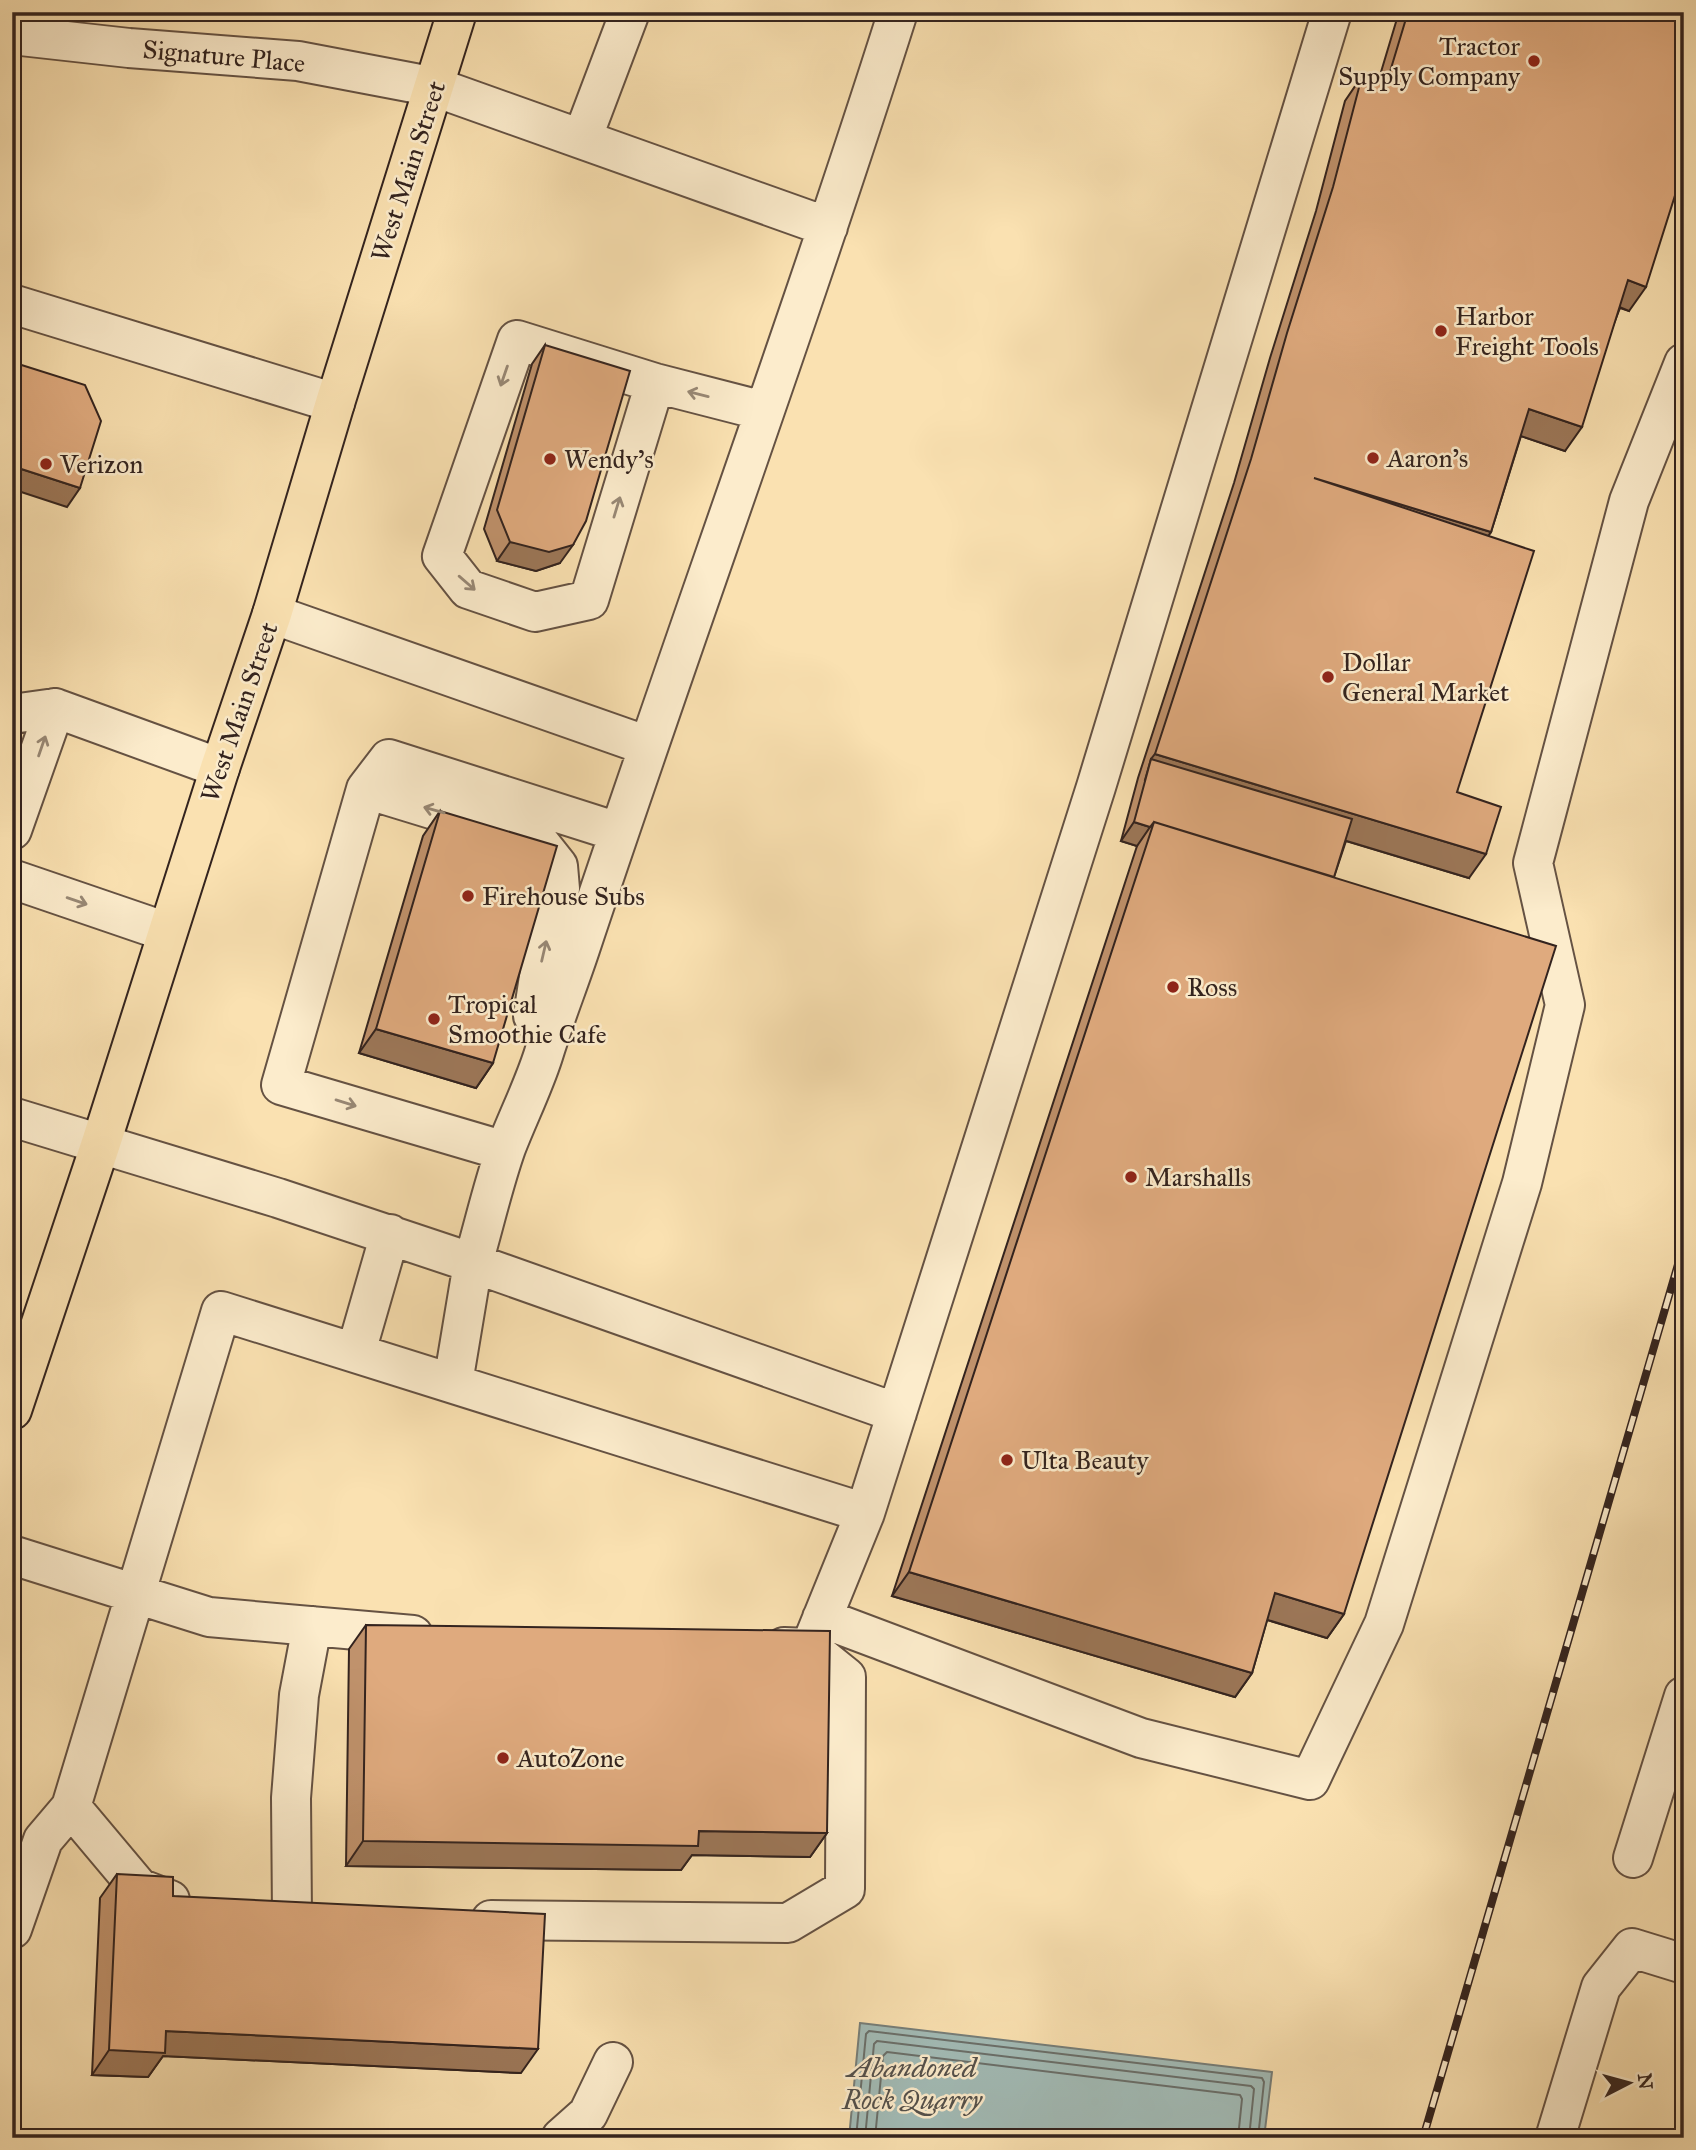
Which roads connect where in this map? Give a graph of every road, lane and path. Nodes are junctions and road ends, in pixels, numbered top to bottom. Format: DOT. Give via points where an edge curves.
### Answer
graph roads {
  1 [pos="457,12"];
  2 [pos="630,12"];
  3 [pos="898,12"];
  4 [pos="1332,12"];
  5 [pos="12,35"];
  6 [pos="435,87"];
  7 [pos="582,139"];
  8 [pos="828,227"];
  9 [pos="12,304"];
  10 [pos="1684,363"];
  11 [pos="655,383"];
  12 [pos="335,403"];
  13 [pos="764,411"];
  14 [pos="272,614"];
  15 [pos="55,708"];
  16 [pos="12,714"];
  17 [pos="649,746"];
  18 [pos="220,768"];
  19 [pos="366,789"];
  20 [pos="12,830"];
  21 [pos="618,832"];
  22 [pos="12,879"];
  23 [pos="167,932"];
  24 [pos="547,1038"];
  25 [pos="12,1117"];
  26 [pos="101,1143"];
  27 [pos="505,1151"];
  28 [pos="390,1234"];
  29 [pos="473,1263"];
  30 [pos="356,1352"];
  31 [pos="453,1383"];
  32 [pos="12,1410"];
  33 [pos="897,1413"];
  34 [pos="865,1513"];
  35 [pos="12,1555"];
  36 [pos="135,1593"];
  37 [pos="312,1626"];
  38 [pos="816,1633"];
  39 [pos="448,1636"];
  40 [pos="755,1646"];
  41 [pos="1684,1696"];
  42 [pos="71,1807"];
  43 [pos="1633,1858"];
  44 [pos="203,1910"];
  45 [pos="333,1916"];
  46 [pos="456,1919"];
  47 [pos="12,1929"];
  48 [pos="1684,1965"];
  49 [pos="613,2062"];
  50 [pos="561,2138"];
  51 [pos="1555,2138"];
  1 -- 6 [label="main road, West Main Street"];
  2 -- 7 [label="street"];
  3 -- 8 [label="street"];
  4 -- 33 [label="street" via="1096,788"];
  5 -- 6 [label="street, Signature Place" via="298,61"];
  6 -- 7 [label="street, Signature Place"];
  6 -- 12 [label="main road, West Main Street"];
  7 -- 8 [label="street, Signature Place"];
  8 -- 13 [label="street"];
  9 -- 12 [label="street"];
  10 -- 38 [label="street" via="1629,502 1533,863 1566,1005 1522,1183 1384,1624 1310,1780 1141,1738"];
  11 -- 11 [label="street, one-way" via="517,340 442,556 468,589 535,612 589,600"];
  13 -- 11 [label="street, one-way"];
  12 -- 14 [label="main road, West Main Street"];
  13 -- 17 [label="street"];
  14 -- 17 [label="street"];
  14 -- 18 [label="main road, West Main Street"];
  15 -- 16 [label="street"];
  15 -- 18 [label="street"];
  20 -- 15 [label="street, one-way"];
  17 -- 21 [label="street"];
  18 -- 23 [label="main road, West Main Street"];
  19 -- 21 [label="street" via="388,759"];
  24 -- 19 [label="street, one-way" via="533,1016 560,889 558,866 539,842"];
  19 -- 27 [label="street, one-way" via="281,1085"];
  21 -- 24 [label="street"];
  22 -- 23 [label="street, one-way"];
  23 -- 26 [label="main road, West Main Street"];
  24 -- 27 [label="street"];
  25 -- 26 [label="street"];
  26 -- 28 [label="street"];
  26 -- 32 [label="main road, West Main Street"];
  27 -- 29 [label="street"];
  28 -- 29 [label="street"];
  28 -- 30 [label="street"];
  29 -- 31 [label="street"];
  29 -- 33 [label="street"];
  30 -- 31 [label="street"];
  30 -- 36 [label="street" via="221,1311"];
  31 -- 34 [label="street"];
  33 -- 34 [label="street"];
  34 -- 38 [label="street"];
  35 -- 36 [label="street"];
  36 -- 37 [label="street" via="209,1617"];
  36 -- 42 [label="street"];
  37 -- 39 [label="street"];
  37 -- 45 [label="street" via="299,1695 277,1915"];
  38 -- 40 [label="street"];
  38 -- 46 [label="street" via="846,1677 845,1889 788,1923"];
  41 -- 43 [label="street"];
  42 -- 44 [label="street" via="139,1888"];
  42 -- 47 [label="street" via="43,1840"];
  48 -- 51 [label="street" via="1632,1948 1601,1987"];
  49 -- 50 [label="street" via="588,2114"];
}
